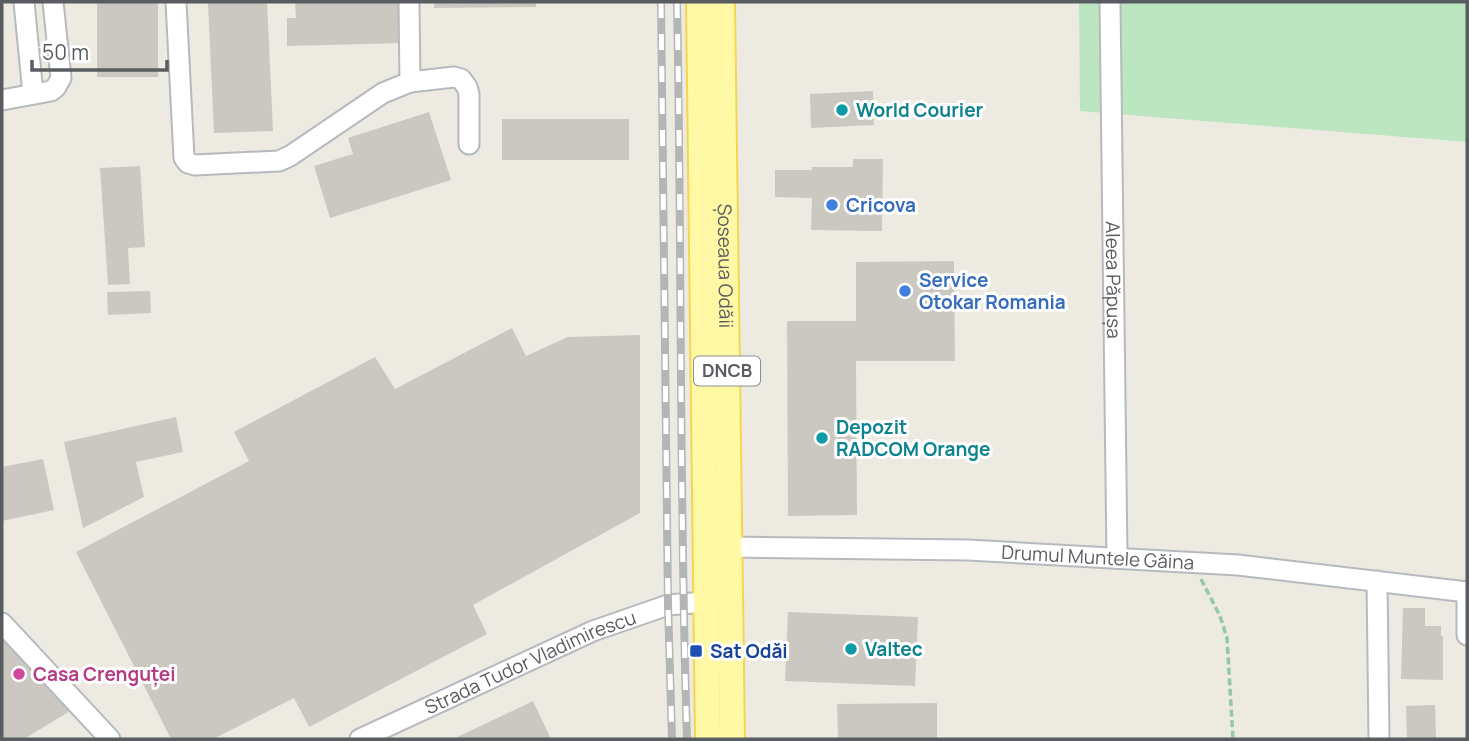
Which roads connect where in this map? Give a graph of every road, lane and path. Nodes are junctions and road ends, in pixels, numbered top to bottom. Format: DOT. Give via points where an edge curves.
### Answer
graph roads {
  1 [pos="24,2"];
  2 [pos="53,2"];
  3 [pos="176,2"];
  4 [pos="409,2"];
  5 [pos="699,2"];
  6 [pos="722,2"];
  7 [pos="1110,2"];
  8 [pos="410,82"];
  9 [pos="33,94"];
  10 [pos="2,100"];
  11 [pos="469,144"];
  12 [pos="729,547"];
  13 [pos="1116,558"];
  14 [pos="1192,562"];
  15 [pos="1377,581"];
  16 [pos="1467,592"];
  17 [pos="705,602"];
  18 [pos="2,623"];
  19 [pos="1467,635"];
  20 [pos="110,739"];
  21 [pos="360,739"];
  22 [pos="708,739"];
  23 [pos="732,739"];
  24 [pos="1233,739"];
  25 [pos="1379,739"];
  1 -- 9 [label="street"];
  2 -- 9 [label="street" via="61,78 51,91"];
  3 -- 8 [label="street" via="184,158 188,163 279,161 383,93"];
  4 -- 8 [label="street"];
  5 -- 17 [label="main road, Șoseaua Odăii / DNCB"];
  6 -- 12 [label="main road, Șoseaua Odăii / DNCB"];
  7 -- 13 [label="street, Aleea Păpușa"];
  8 -- 11 [label="street" via="461,79 469,93"];
  9 -- 10 [label="street"];
  12 -- 13 [label="street, Drumul Muntele Găina" via="968,550"];
  12 -- 23 [label="main road, Șoseaua Odăii / DNCB"];
  13 -- 14 [label="street, Drumul Muntele Găina"];
  14 -- 15 [label="street, Drumul Muntele Găina"];
  14 -- 24 [label="path" via="1227,638"];
  15 -- 16 [label="street, Drumul Muntele Găina"];
  15 -- 25 [label="street"];
  16 -- 19 [label="street"];
  17 -- 21 [label="street, Strada Tudor Vladimirescu" via="668,605 593,631"];
  17 -- 22 [label="main road, Șoseaua Odăii / DNCB"];
  18 -- 20 [label="street"];
}
